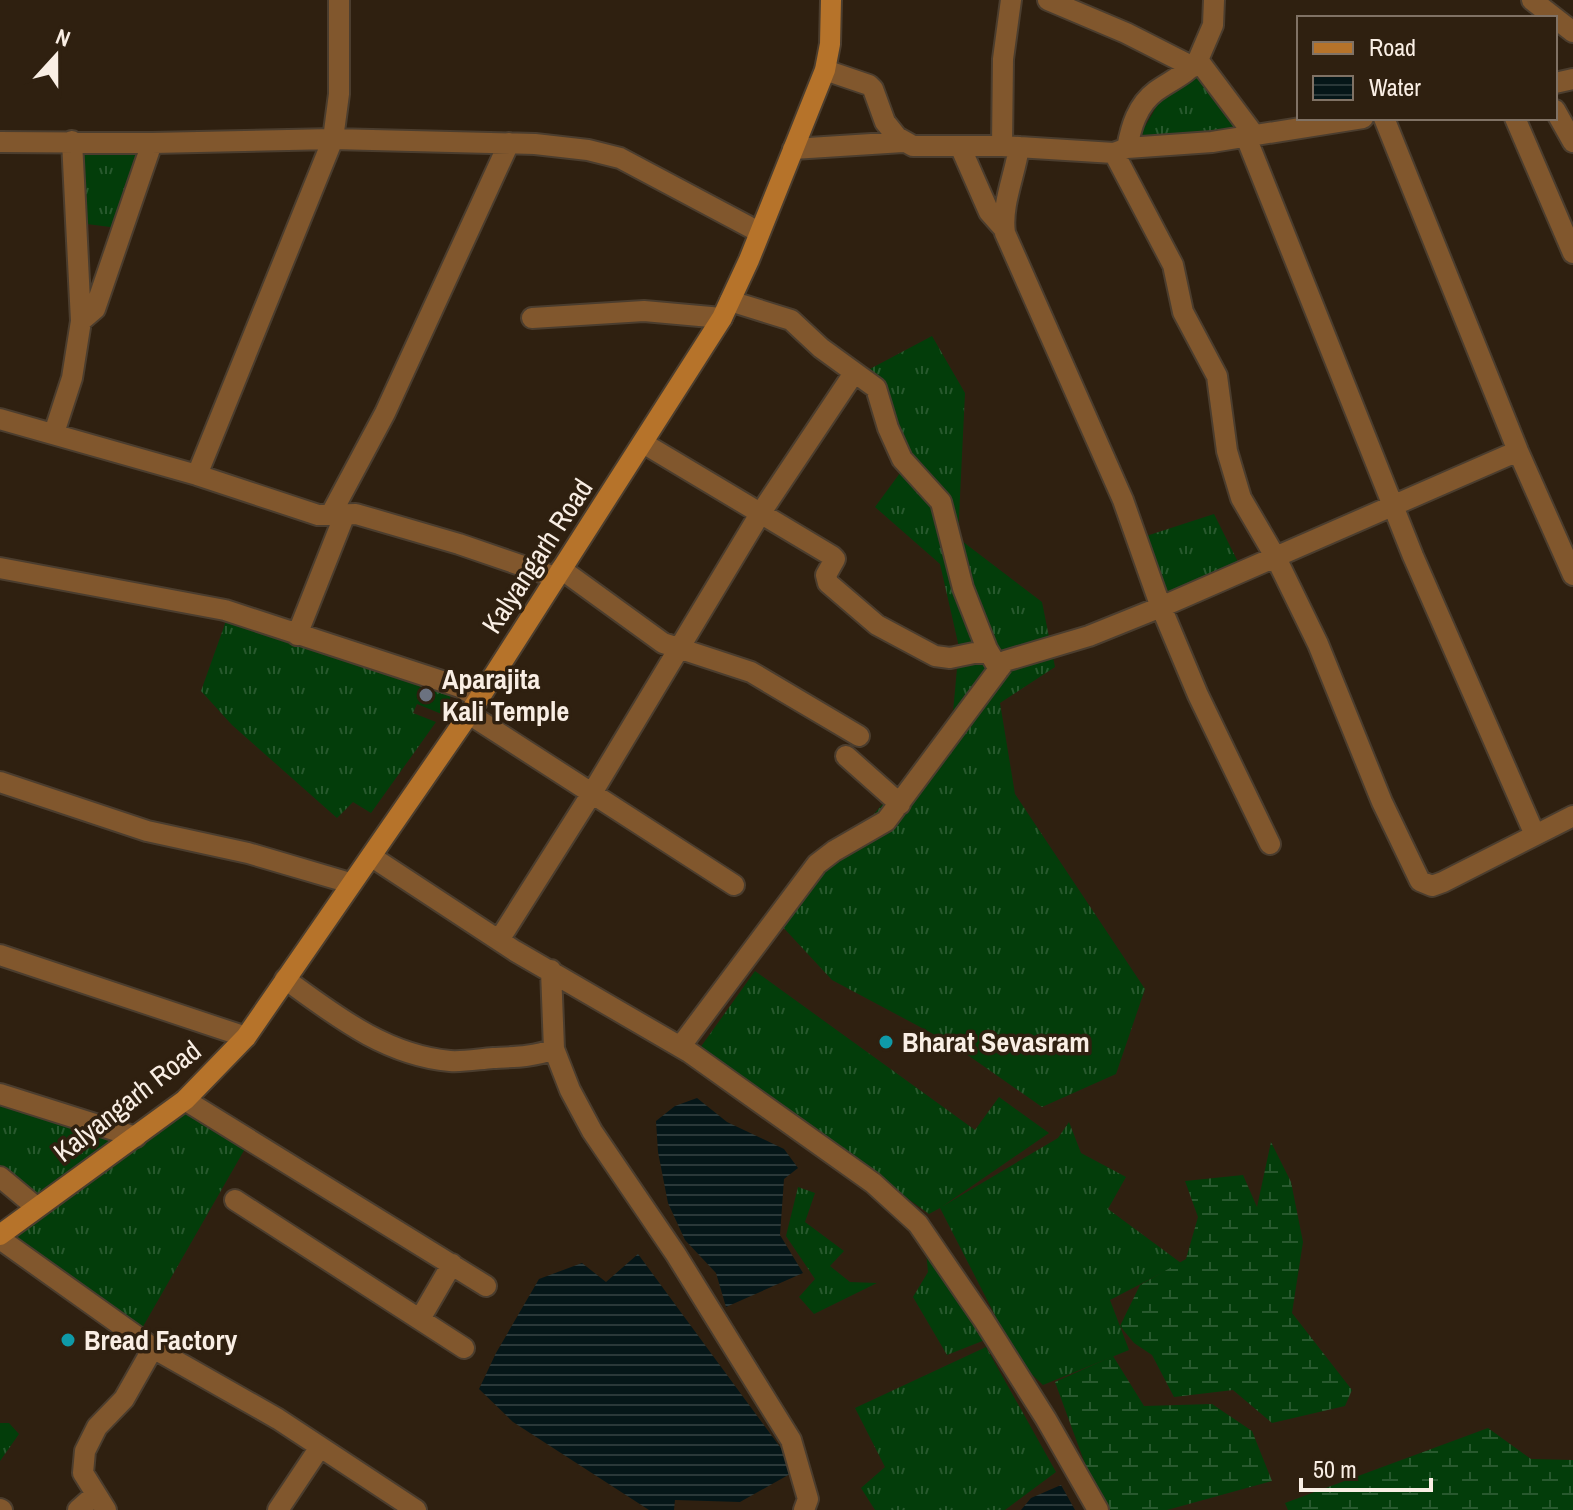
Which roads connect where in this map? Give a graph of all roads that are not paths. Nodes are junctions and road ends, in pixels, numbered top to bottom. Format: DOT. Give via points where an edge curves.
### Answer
graph roads {
  1 [pos="339,0"];
  2 [pos="831,0"];
  3 [pos="1011,0"];
  4 [pos="1048,0"];
  5 [pos="1214,0"];
  6 [pos="1532,0"];
  7 [pos="1552,16"];
  8 [pos="1557,20"];
  9 [pos="1573,32"];
  10 [pos="1195,63"];
  11 [pos="825,70"];
  12 [pos="1557,114"];
  13 [pos="1351,120"];
  14 [pos="1385,120"];
  15 [pos="1516,120"];
  16 [pos="1250,137"];
  17 [pos="333,139"];
  18 [pos="72,141"];
  19 [pos="0,142"];
  20 [pos="903,142"];
  21 [pos="1573,142"];
  22 [pos="152,143"];
  23 [pos="509,143"];
  24 [pos="960,146"];
  25 [pos="1011,146"];
  26 [pos="793,149"];
  27 [pos="1121,150"];
  28 [pos="1004,229"];
  29 [pos="759,232"];
  30 [pos="1573,253"];
  31 [pos="726,310"];
  32 [pos="532,318"];
  33 [pos="81,321"];
  34 [pos="854,373"];
  35 [pos="0,419"];
  36 [pos="54,433"];
  37 [pos="643,443"];
  38 [pos="1518,451"];
  39 [pos="197,475"];
  40 [pos="1393,507"];
  41 [pos="338,514"];
  42 [pos="760,514"];
  43 [pos="1276,558"];
  44 [pos="0,568"];
  45 [pos="558,573"];
  46 [pos="1573,575"];
  47 [pos="1161,607"];
  48 [pos="297,635"];
  49 [pos="679,649"];
  50 [pos="994,661"];
  51 [pos="474,706"];
  52 [pos="859,736"];
  53 [pos="846,756"];
  54 [pos="0,782"];
  55 [pos="592,793"];
  56 [pos="900,804"];
  57 [pos="1573,816"];
  58 [pos="1535,835"];
  59 [pos="1270,844"];
  60 [pos="372,857"];
  61 [pos="350,883"];
  62 [pos="734,885"];
  63 [pos="499,940"];
  64 [pos="0,955"];
  65 [pos="551,970"];
  66 [pos="285,979"];
  67 [pos="246,1037"];
  68 [pos="680,1047"];
  69 [pos="554,1049"];
  70 [pos="0,1094"];
  71 [pos="185,1100"];
  72 [pos="136,1137"];
  73 [pos="0,1177"];
  74 [pos="235,1200"];
  75 [pos="36,1207"];
  76 [pos="0,1237"];
  77 [pos="452,1264"];
  78 [pos="486,1286"];
  79 [pos="420,1319"];
  80 [pos="153,1348"];
  81 [pos="464,1348"];
  82 [pos="320,1447"];
  83 [pos="101,1502"];
  84 [pos="78,1510"];
  85 [pos="278,1510"];
  86 [pos="416,1510"];
  87 [pos="804,1510"];
  88 [pos="1098,1510"];
  1 -- 17 [label="street" via="339,94"];
  2 -- 11 [label="main road, Kalyangarh Road"];
  3 -- 25 [label="street" via="1003,59"];
  4 -- 10 [label="street"];
  5 -- 10 [label="street" via="1213,25"];
  6 -- 7 [label="street"];
  8 -- 9 [label="street"];
  10 -- 16 [label="street"];
  10 -- 27 [label="street" via="1153,93"];
  11 -- 20 [label="street" via="869,85 885,122"];
  11 -- 26 [label="main road, Kalyangarh Road"];
  12 -- 21 [label="street"];
  13 -- 16 [label="street"];
  14 -- 38 [label="street"];
  15 -- 30 [label="street"];
  16 -- 27 [label="street"];
  16 -- 40 [label="street"];
  17 -- 22 [label="street"];
  17 -- 23 [label="street"];
  17 -- 39 [label="street"];
  18 -- 19 [label="street"];
  18 -- 22 [label="street"];
  18 -- 33 [label="street"];
  20 -- 24 [label="street"];
  20 -- 26 [label="street"];
  22 -- 33 [label="street" via="95,309"];
  23 -- 29 [label="street" via="620,158"];
  23 -- 41 [label="street"];
  24 -- 25 [label="street"];
  24 -- 28 [label="street" via="989,212"];
  25 -- 27 [label="street"];
  25 -- 28 [label="street" via="1015,176"];
  26 -- 29 [label="main road, Kalyangarh Road"];
  27 -- 43 [label="street" via="1173,265 1183,312 1217,376 1227,451 1241,498"];
  28 -- 47 [label="street" via="1123,500"];
  29 -- 31 [label="main road, Kalyangarh Road"];
  31 -- 32 [label="street"];
  31 -- 34 [label="street" via="791,320"];
  31 -- 37 [label="main road, Kalyangarh Road"];
  33 -- 36 [label="street" via="72,378"];
  34 -- 42 [label="street"];
  34 -- 50 [label="street" via="876,388 902,459 941,502 963,588"];
  35 -- 36 [label="street"];
  36 -- 39 [label="street"];
  37 -- 42 [label="street"];
  37 -- 45 [label="main road, Kalyangarh Road"];
  38 -- 40 [label="street"];
  38 -- 46 [label="street"];
  39 -- 41 [label="street" via="318,515"];
  40 -- 43 [label="street"];
  40 -- 58 [label="street"];
  41 -- 45 [label="street" via="356,514"];
  41 -- 48 [label="street"];
  42 -- 49 [label="street"];
  42 -- 50 [label="street" via="832,556 828,583 877,625 935,656"];
  43 -- 47 [label="street"];
  43 -- 58 [label="street" via="1420,881 1432,886 1443,882"];
  44 -- 48 [label="street" via="225,610"];
  45 -- 49 [label="street"];
  45 -- 51 [label="main road, Kalyangarh Road"];
  47 -- 50 [label="street" via="1089,636"];
  47 -- 59 [label="street"];
  48 -- 51 [label="street" via="460,687"];
  49 -- 52 [label="street" via="751,672"];
  49 -- 55 [label="street"];
  50 -- 56 [label="street"];
  51 -- 55 [label="street"];
  51 -- 60 [label="main road, Kalyangarh Road"];
  53 -- 56 [label="street"];
  54 -- 61 [label="street" via="147,831"];
  55 -- 62 [label="street"];
  55 -- 63 [label="street"];
  56 -- 68 [label="street" via="873,831 817,864"];
  57 -- 58 [label="street"];
  60 -- 61 [label="main road, Kalyangarh Road"];
  60 -- 63 [label="street"];
  61 -- 66 [label="main road, Kalyangarh Road"];
  63 -- 65 [label="street"];
  64 -- 67 [label="street"];
  65 -- 68 [label="street"];
  65 -- 69 [label="street"];
  66 -- 67 [label="main road, Kalyangarh Road"];
  66 -- 69 [label="street" via="380,1043 417,1056 452,1061"];
  67 -- 71 [label="main road, Kalyangarh Road"];
  68 -- 88 [label="street" via="873,1183 918,1224 991,1331"];
  69 -- 87 [label="street" via="592,1131 791,1440 808,1499"];
  70 -- 72 [label="street"];
  71 -- 72 [label="main road, Kalyangarh Road"];
  71 -- 77 [label="street"];
  72 -- 75 [label="main road, Kalyangarh Road"];
  73 -- 75 [label="street"];
  74 -- 79 [label="street"];
  75 -- 76 [label="main road, Kalyangarh Road"];
  76 -- 80 [label="street"];
  77 -- 78 [label="street"];
  77 -- 79 [label="street"];
  79 -- 81 [label="street"];
  80 -- 82 [label="street"];
  80 -- 83 [label="street" via="85,1451 83,1473"];
  82 -- 85 [label="street"];
  82 -- 86 [label="street"];
  83 -- 84 [label="street"];
}
